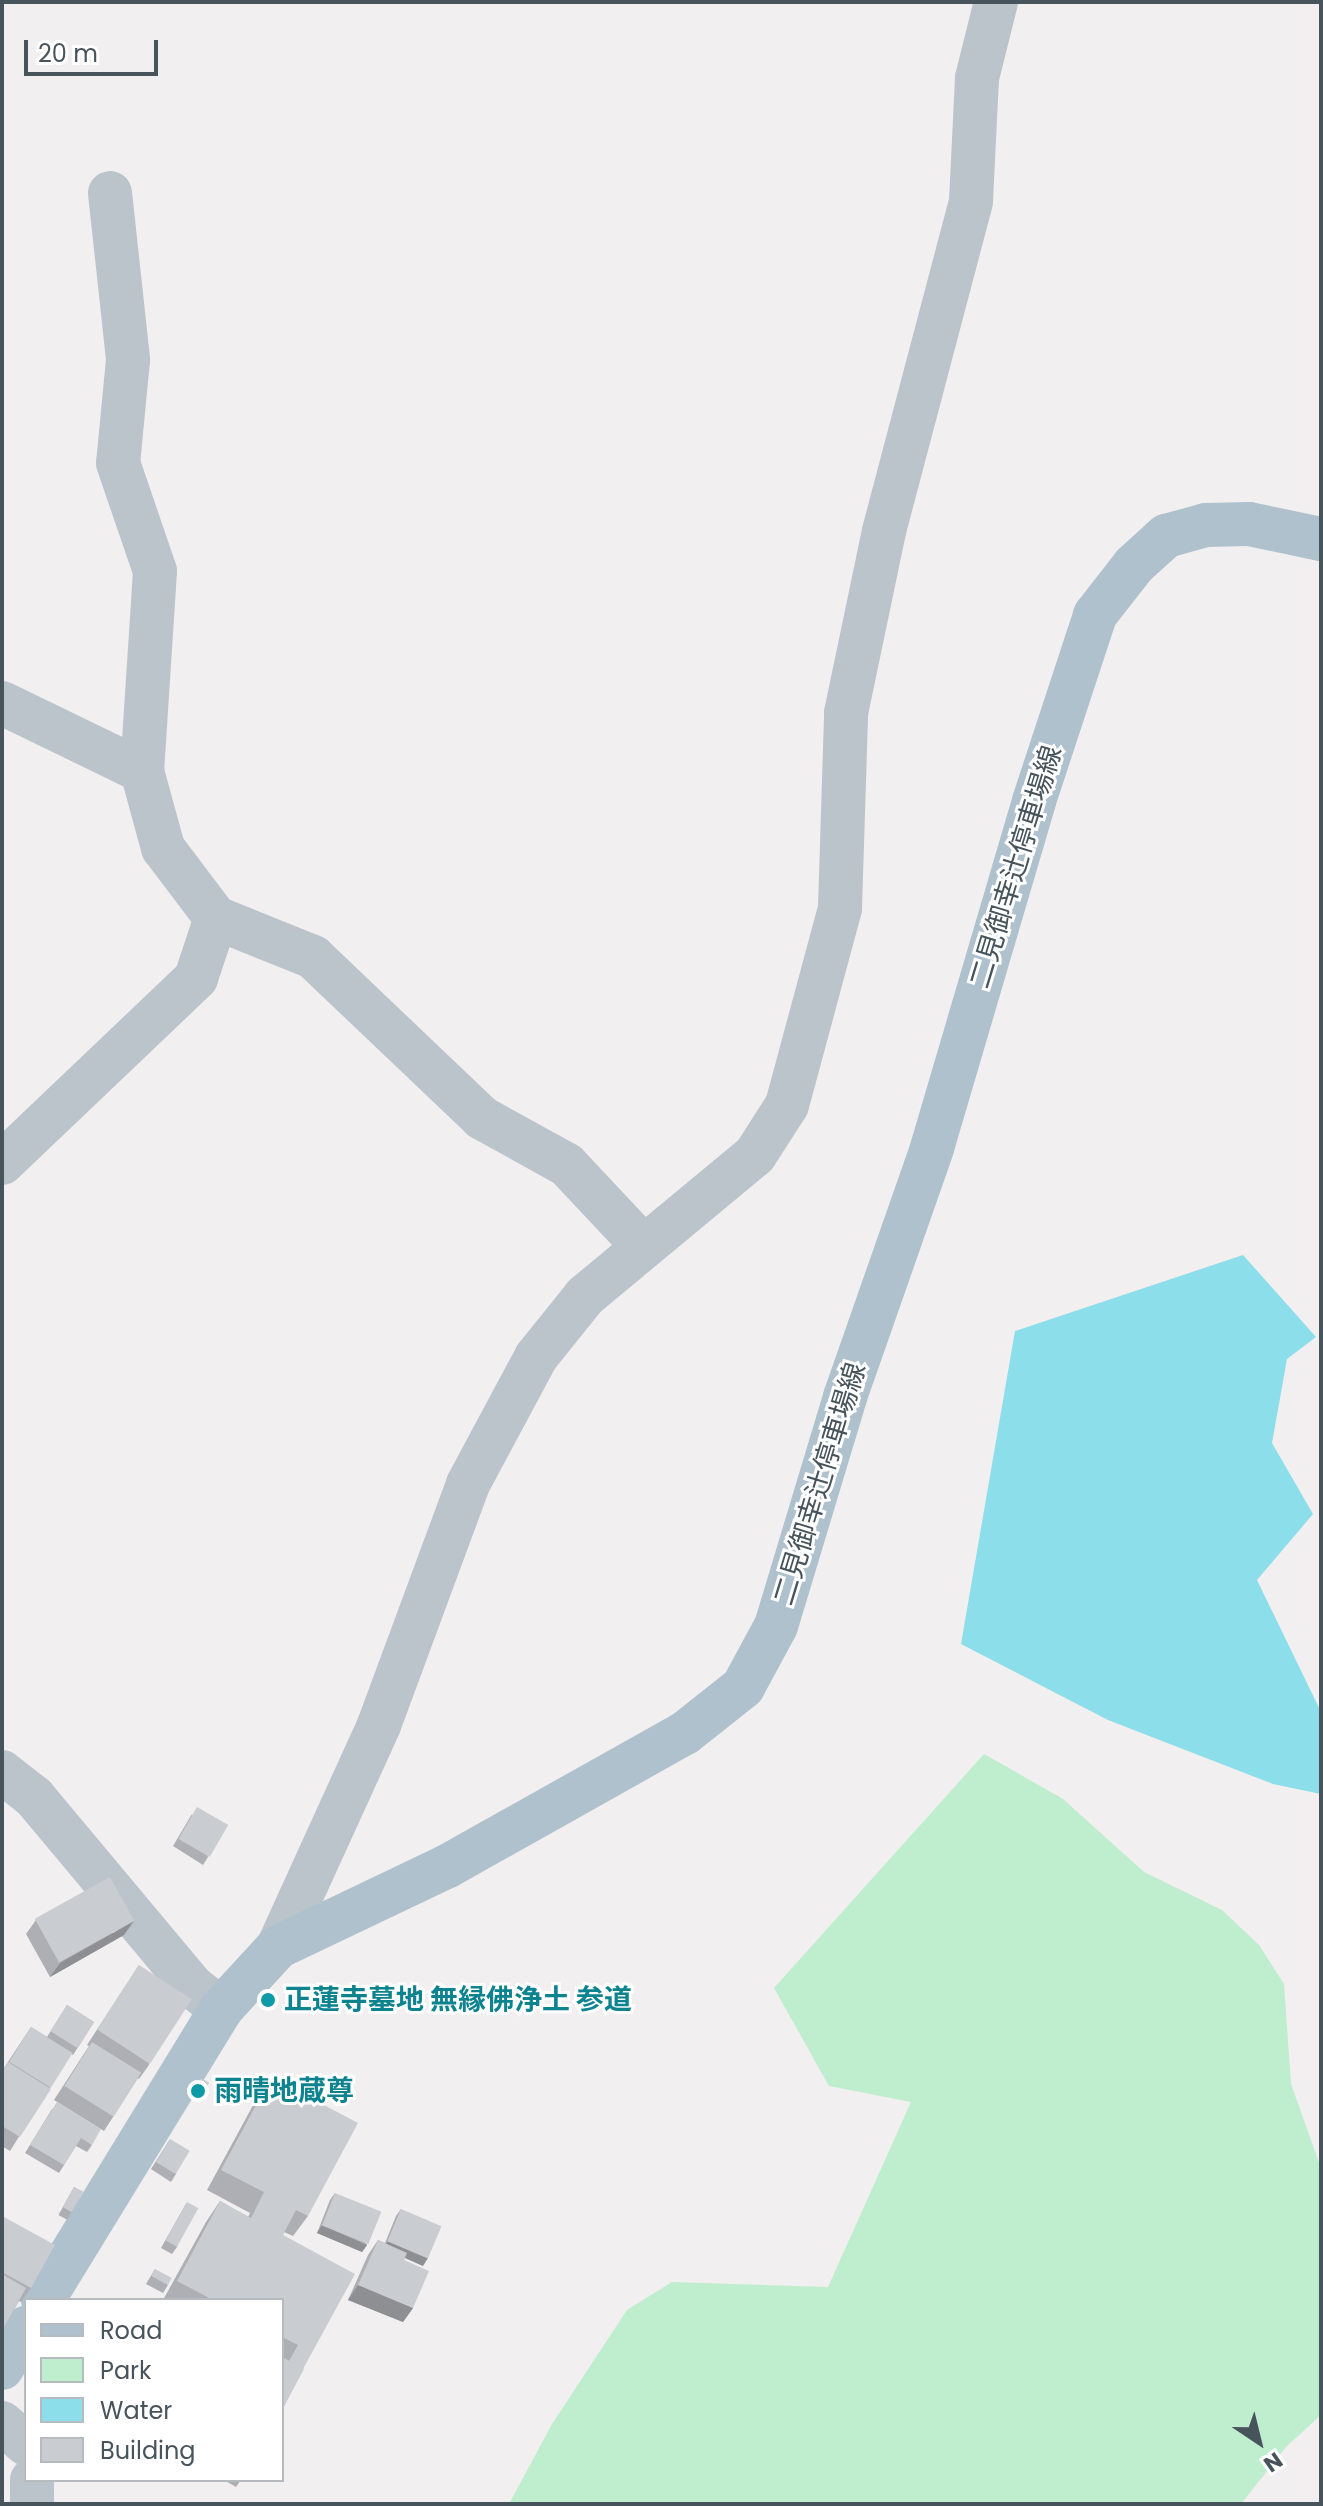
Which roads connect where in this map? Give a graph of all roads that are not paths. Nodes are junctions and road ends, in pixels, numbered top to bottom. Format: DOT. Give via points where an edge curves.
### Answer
graph roads {
  1 [pos="996,2"];
  2 [pos="110,193"];
  3 [pos="1321,539"];
  4 [pos="2,703"];
  5 [pos="142,771"];
  6 [pos="216,918"];
  7 [pos="2,1163"];
  8 [pos="642,1245"];
  9 [pos="2,1772"];
  10 [pos="278,1947"];
  11 [pos="221,2009"];
  12 [pos="44,2298"];
  13 [pos="24,2331"];
  14 [pos="2,2368"];
  15 [pos="2,2423"];
  16 [pos="24,2442"];
  17 [pos="32,2482"];
  18 [pos="32,2504"];
  1 -- 8 [label="street" via="977,78 971,201 884,531 846,713 840,908 787,1105 755,1155"];
  2 -- 5 [label="street" via="128,360 118,463 155,571"];
  3 -- 10 [label="main road, 二見御幸辻停車場線" via="1249,524 1206,525 1166,536 1134,565 1095,615 932,1148 845,1397 776,1626 743,1687 685,1733 579,1793 446,1867"];
  4 -- 5 [label="street"];
  5 -- 6 [label="street" via="163,848"];
  6 -- 7 [label="street" via="196,978"];
  6 -- 8 [label="street" via="313,957 482,1118 567,1165"];
  8 -- 10 [label="street" via="585,1296 536,1357 468,1484 379,1725"];
  9 -- 11 [label="street" via="34,1797 193,1987"];
  10 -- 11 [label="main road, 二見御幸辻停車場線"];
  11 -- 12 [label="main road, 二見御幸辻停車場線"];
  13 -- 14 [label="main road"];
  15 -- 16 [label="street"];
  17 -- 18 [label="street"];
}
